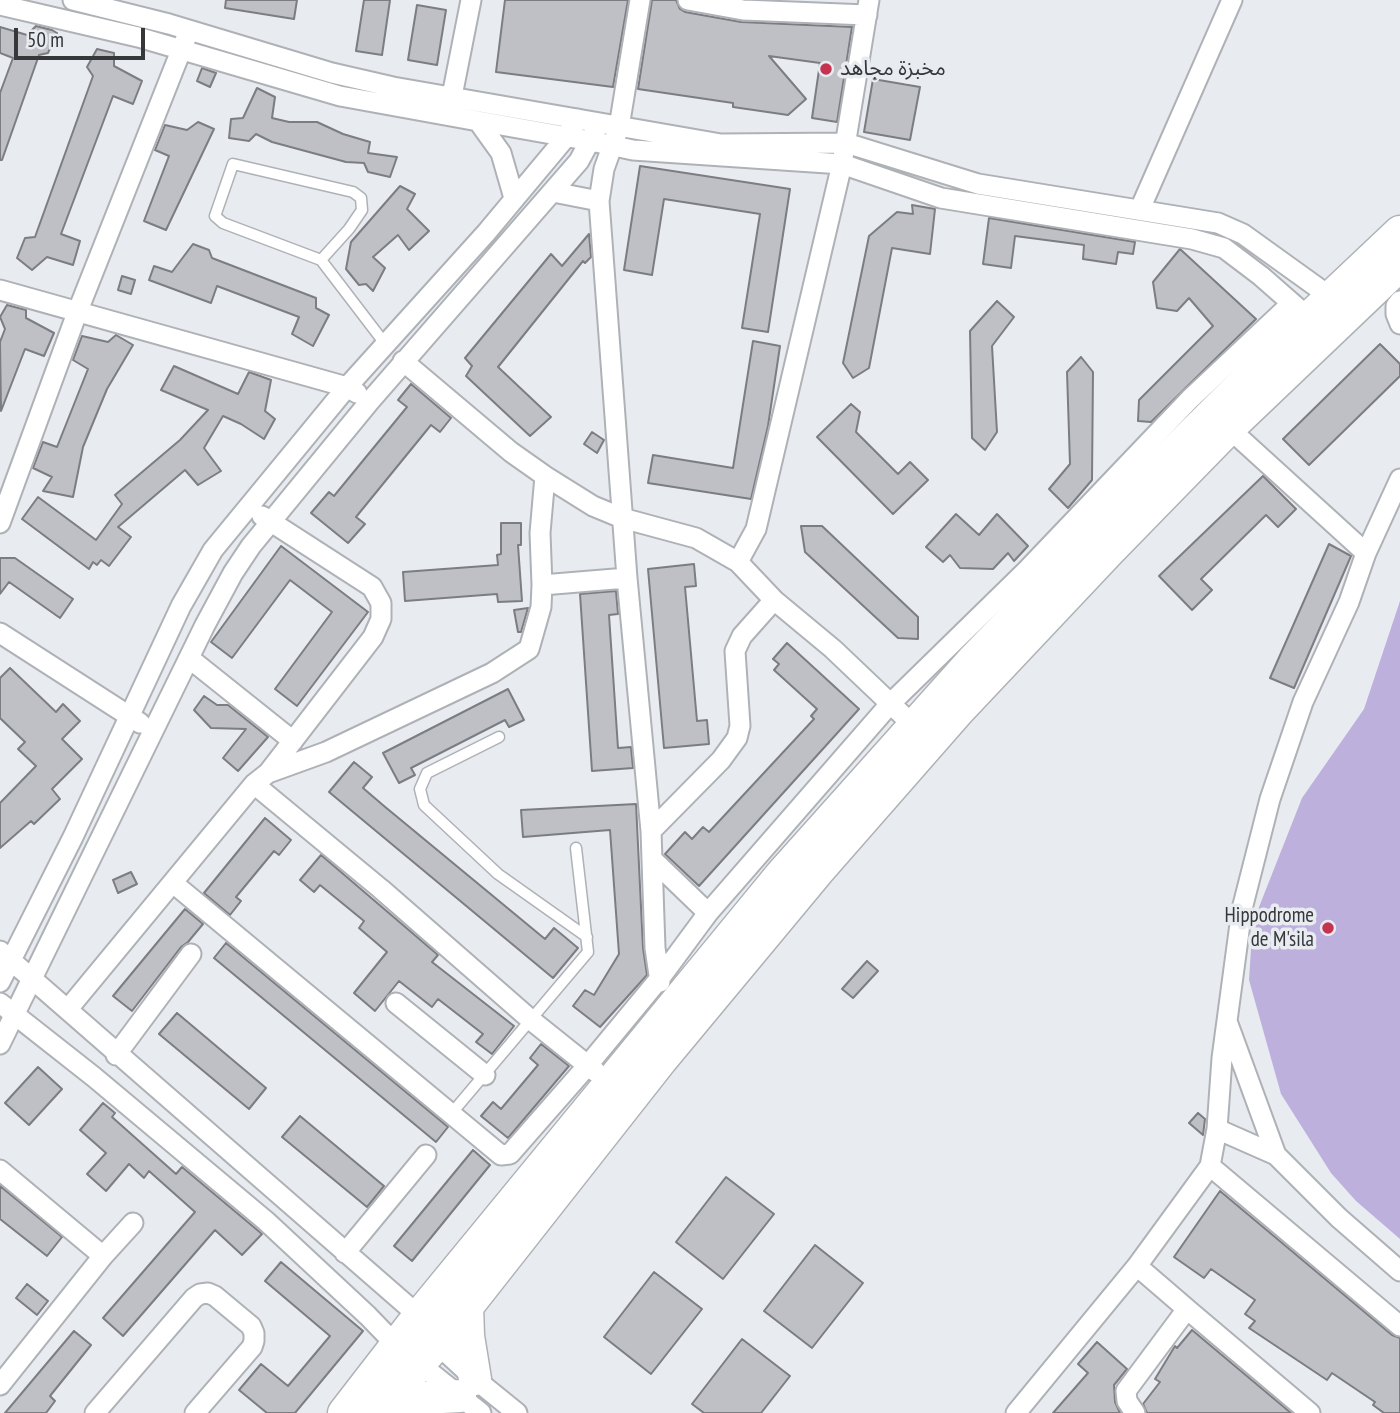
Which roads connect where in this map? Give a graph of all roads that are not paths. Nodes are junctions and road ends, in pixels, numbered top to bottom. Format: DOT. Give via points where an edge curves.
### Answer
graph roads {
  1 [pos="73,0"];
  2 [pos="471,0"];
  3 [pos="640,0"];
  4 [pos="688,0"];
  5 [pos="1232,0"];
  6 [pos="0,5"];
  7 [pos="868,7"];
  8 [pos="190,30"];
  9 [pos="181,50"];
  10 [pos="452,96"];
  11 [pos="578,119"];
  12 [pos="478,121"];
  13 [pos="619,127"];
  14 [pos="595,132"];
  15 [pos="567,136"];
  16 [pos="846,143"];
  17 [pos="612,146"];
  18 [pos="842,164"];
  19 [pos="553,192"];
  20 [pos="514,198"];
  21 [pos="599,201"];
  22 [pos="1140,209"];
  23 [pos="1400,232"];
  24 [pos="321,260"];
  25 [pos="1400,265"];
  26 [pos="0,290"];
  27 [pos="1400,301"];
  28 [pos="78,313"];
  29 [pos="1322,314"];
  30 [pos="1400,324"];
  31 [pos="386,345"];
  32 [pos="403,361"];
  33 [pos="347,387"];
  34 [pos="370,401"];
  35 [pos="1221,421"];
  36 [pos="545,476"];
  37 [pos="1400,479"];
  38 [pos="246,507"];
  39 [pos="622,518"];
  40 [pos="273,522"];
  41 [pos="0,523"];
  42 [pos="1366,553"];
  43 [pos="738,562"];
  44 [pos="627,578"];
  45 [pos="542,585"];
  46 [pos="774,600"];
  47 [pos="0,633"];
  48 [pos="189,658"];
  49 [pos="890,704"];
  50 [pos="130,716"];
  51 [pos="914,726"];
  52 [pos="152,732"];
  53 [pos="499,737"];
  54 [pos="293,741"];
  55 [pos="261,779"];
  56 [pos="651,831"];
  57 [pos="576,848"];
  58 [pos="652,859"];
  59 [pos="173,883"];
  60 [pos="708,913"];
  61 [pos="587,937"];
  62 [pos="191,954"];
  63 [pos="5,956"];
  64 [pos="660,978"];
  65 [pos="33,979"];
  66 [pos="0,982"];
  67 [pos="0,1003"];
  68 [pos="396,1003"];
  69 [pos="68,1009"];
  70 [pos="16,1015"];
  71 [pos="665,1016"];
  72 [pos="531,1020"];
  73 [pos="1228,1023"];
  74 [pos="0,1044"];
  75 [pos="117,1055"];
  76 [pos="600,1074"];
  77 [pos="485,1075"];
  78 [pos="451,1114"];
  79 [pos="1217,1129"];
  80 [pos="426,1154"];
  81 [pos="1276,1156"];
  82 [pos="1210,1166"];
  83 [pos="0,1170"];
  84 [pos="133,1223"];
  85 [pos="345,1253"];
  86 [pos="103,1256"];
  87 [pos="1137,1266"];
  88 [pos="1400,1272"];
  89 [pos="467,1306"];
  90 [pos="1187,1309"];
  91 [pos="419,1316"];
  92 [pos="1400,1326"];
  93 [pos="417,1351"];
  94 [pos="0,1385"];
  95 [pos="472,1396"];
  96 [pos="382,1408"];
  97 [pos="202,1411"];
  98 [pos="1130,1411"];
  99 [pos="95,1413"];
  100 [pos="344,1413"];
  101 [pos="517,1413"];
  102 [pos="1016,1413"];
  103 [pos="1310,1413"];
  1 -- 8 [label="street"];
  2 -- 10 [label="street"];
  3 -- 13 [label="street"];
  4 -- 7 [label="street" via="743,10"];
  5 -- 22 [label="street"];
  6 -- 9 [label="street"];
  7 -- 16 [label="street"];
  8 -- 9 [label="street"];
  8 -- 10 [label="street" via="332,73"];
  9 -- 12 [label="street" via="340,96"];
  9 -- 28 [label="street"];
  10 -- 11 [label="street"];
  11 -- 14 [label="street"];
  11 -- 15 [label="street"];
  12 -- 15 [label="street"];
  12 -- 20 [label="street" via="501,153"];
  13 -- 14 [label="street"];
  13 -- 16 [label="street" via="721,144"];
  13 -- 17 [label="street"];
  14 -- 15 [label="street"];
  14 -- 17 [label="street"];
  14 -- 19 [label="street" via="579,161"];
  15 -- 20 [label="street"];
  16 -- 18 [label="street"];
  16 -- 22 [label="street" via="978,184"];
  17 -- 18 [label="street"];
  17 -- 21 [label="street"];
  18 -- 29 [label="street" via="941,198 1224,248"];
  18 -- 43 [label="street" via="756,529"];
  19 -- 21 [label="street"];
  19 -- 32 [label="street"];
  20 -- 31 [label="street"];
  21 -- 39 [label="street"];
  22 -- 29 [label="street" via="1218,223 1243,234"];
  23 -- 29 [label="main road"];
  24 -- 24 [label="lane" via="362,210 361,198 353,192 233,164 215,216"];
  24 -- 31 [label="lane"];
  25 -- 29 [label="main road"];
  26 -- 28 [label="street"];
  27 -- 30 [label="street" via="1396,314"];
  28 -- 33 [label="street"];
  28 -- 41 [label="street"];
  29 -- 35 [label="main road"];
  29 -- 49 [label="street" via="1190,399 1026,571"];
  31 -- 33 [label="street"];
  32 -- 34 [label="street"];
  32 -- 36 [label="street"];
  33 -- 34 [label="street"];
  33 -- 38 [label="street"];
  34 -- 40 [label="street"];
  35 -- 42 [label="street"];
  35 -- 51 [label="main road" via="975,658"];
  35 -- 89 [label="main road" via="818,871"];
  36 -- 39 [label="street"];
  36 -- 45 [label="street"];
  37 -- 42 [label="street"];
  38 -- 40 [label="street"];
  38 -- 50 [label="street" via="213,550 181,606"];
  39 -- 43 [label="street" via="696,538"];
  39 -- 44 [label="street"];
  40 -- 48 [label="street" via="233,573"];
  40 -- 54 [label="street" via="372,587 381,603 381,619 373,637"];
  42 -- 73 [label="street" via="1303,702 1270,799 1242,909"];
  43 -- 46 [label="street"];
  44 -- 45 [label="street"];
  44 -- 56 [label="street"];
  45 -- 55 [label="street" via="529,649 516,658"];
  46 -- 49 [label="street"];
  46 -- 56 [label="street" via="735,650 737,738"];
  47 -- 50 [label="street"];
  48 -- 52 [label="street"];
  48 -- 54 [label="street"];
  49 -- 51 [label="street"];
  49 -- 60 [label="street"];
  50 -- 52 [label="street"];
  50 -- 63 [label="street" via="74,837"];
  51 -- 71 [label="main road" via="781,875"];
  52 -- 65 [label="street"];
  53 -- 61 [label="lane" via="427,773 420,789 425,805 498,874"];
  54 -- 55 [label="street"];
  55 -- 59 [label="street"];
  55 -- 72 [label="street"];
  56 -- 58 [label="street"];
  57 -- 61 [label="lane"];
  58 -- 60 [label="street"];
  58 -- 64 [label="street"];
  59 -- 69 [label="street"];
  59 -- 78 [label="street"];
  60 -- 64 [label="street"];
  61 -- 72 [label="lane" via="588,952"];
  62 -- 75 [label="street"];
  63 -- 65 [label="street"];
  63 -- 66 [label="street"];
  64 -- 71 [label="street"];
  64 -- 76 [label="street"];
  65 -- 69 [label="street"];
  65 -- 70 [label="street"];
  67 -- 70 [label="street"];
  68 -- 77 [label="street"];
  69 -- 75 [label="street"];
  70 -- 74 [label="street"];
  70 -- 93 [label="street" via="266,1221 368,1316"];
  71 -- 76 [label="main road"];
  72 -- 76 [label="street"];
  72 -- 77 [label="lane"];
  73 -- 79 [label="street"];
  73 -- 81 [label="street"];
  75 -- 85 [label="street"];
  76 -- 78 [label="street" via="506,1156"];
  76 -- 91 [label="main road"];
  77 -- 78 [label="lane"];
  79 -- 81 [label="street"];
  79 -- 82 [label="street"];
  80 -- 85 [label="street"];
  81 -- 88 [label="street"];
  82 -- 87 [label="street"];
  82 -- 92 [label="street"];
  83 -- 86 [label="street"];
  84 -- 86 [label="street"];
  85 -- 91 [label="street"];
  86 -- 94 [label="street"];
  87 -- 90 [label="street"];
  87 -- 102 [label="street"];
  89 -- 93 [label="main road"];
  89 -- 95 [label="main road"];
  90 -- 98 [label="street" via="1126,1391"];
  90 -- 103 [label="street"];
  91 -- 93 [label="main road"];
  93 -- 95 [label="street"];
  93 -- 95 [label="street"];
  93 -- 96 [label="main road"];
  93 -- 100 [label="main road"];
  95 -- 96 [label="main road" via="406,1399"];
  95 -- 101 [label="street"];
  97 -- 99 [label="street" via="254,1341 251,1326 208,1293 194,1298"];
}
